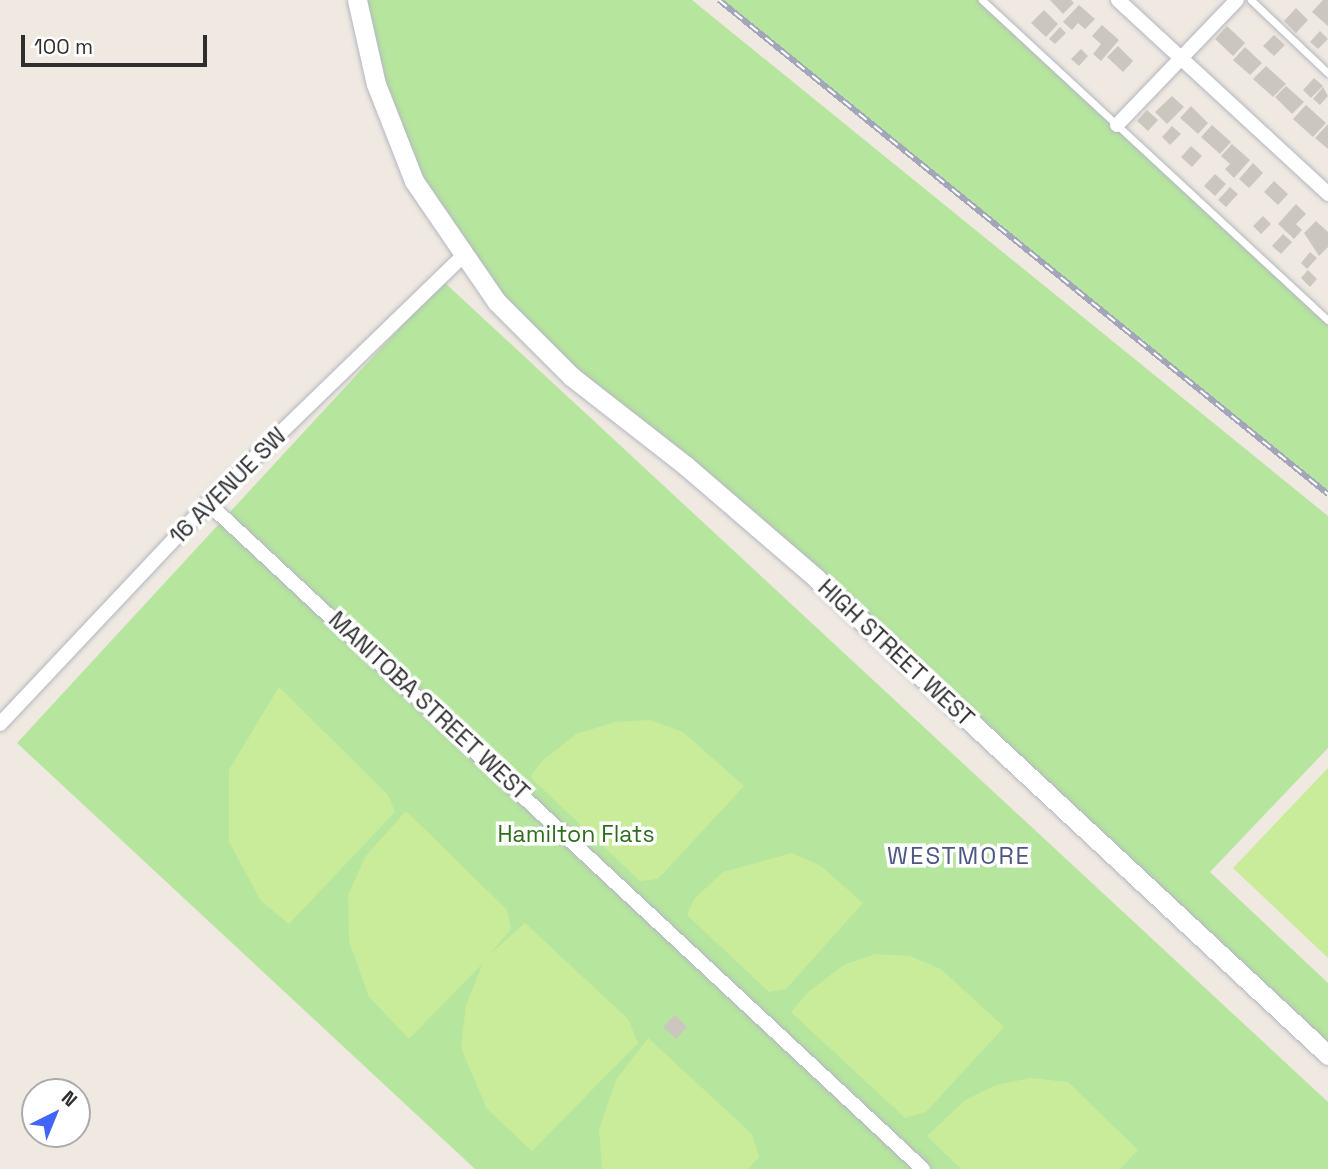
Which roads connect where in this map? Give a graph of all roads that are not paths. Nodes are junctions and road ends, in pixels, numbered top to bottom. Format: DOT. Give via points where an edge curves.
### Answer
graph roads {
  1 [pos="357,0"];
  2 [pos="982,0"];
  3 [pos="1118,0"];
  4 [pos="1237,0"];
  5 [pos="1251,0"];
  6 [pos="1181,59"];
  7 [pos="1328,73"];
  8 [pos="1117,125"];
  9 [pos="1328,194"];
  10 [pos="463,256"];
  11 [pos="1328,320"];
  12 [pos="208,503"];
  13 [pos="0,724"];
  14 [pos="1328,1055"];
  15 [pos="923,1169"];
  1 -- 10 [label="main road, HIGH STREET WEST" via="393,136 414,181"];
  2 -- 8 [label="lane"];
  3 -- 6 [label="street"];
  4 -- 6 [label="street"];
  5 -- 7 [label="lane"];
  6 -- 8 [label="street"];
  6 -- 9 [label="street"];
  8 -- 11 [label="lane"];
  10 -- 12 [label="street, 16 AVENUE SW"];
  10 -- 14 [label="main road, HIGH STREET WEST" via="497,302 571,376 816,578"];
  12 -- 13 [label="street, 16 AVENUE SW"];
  12 -- 15 [label="street, MANITOBA STREET WEST"];
}
